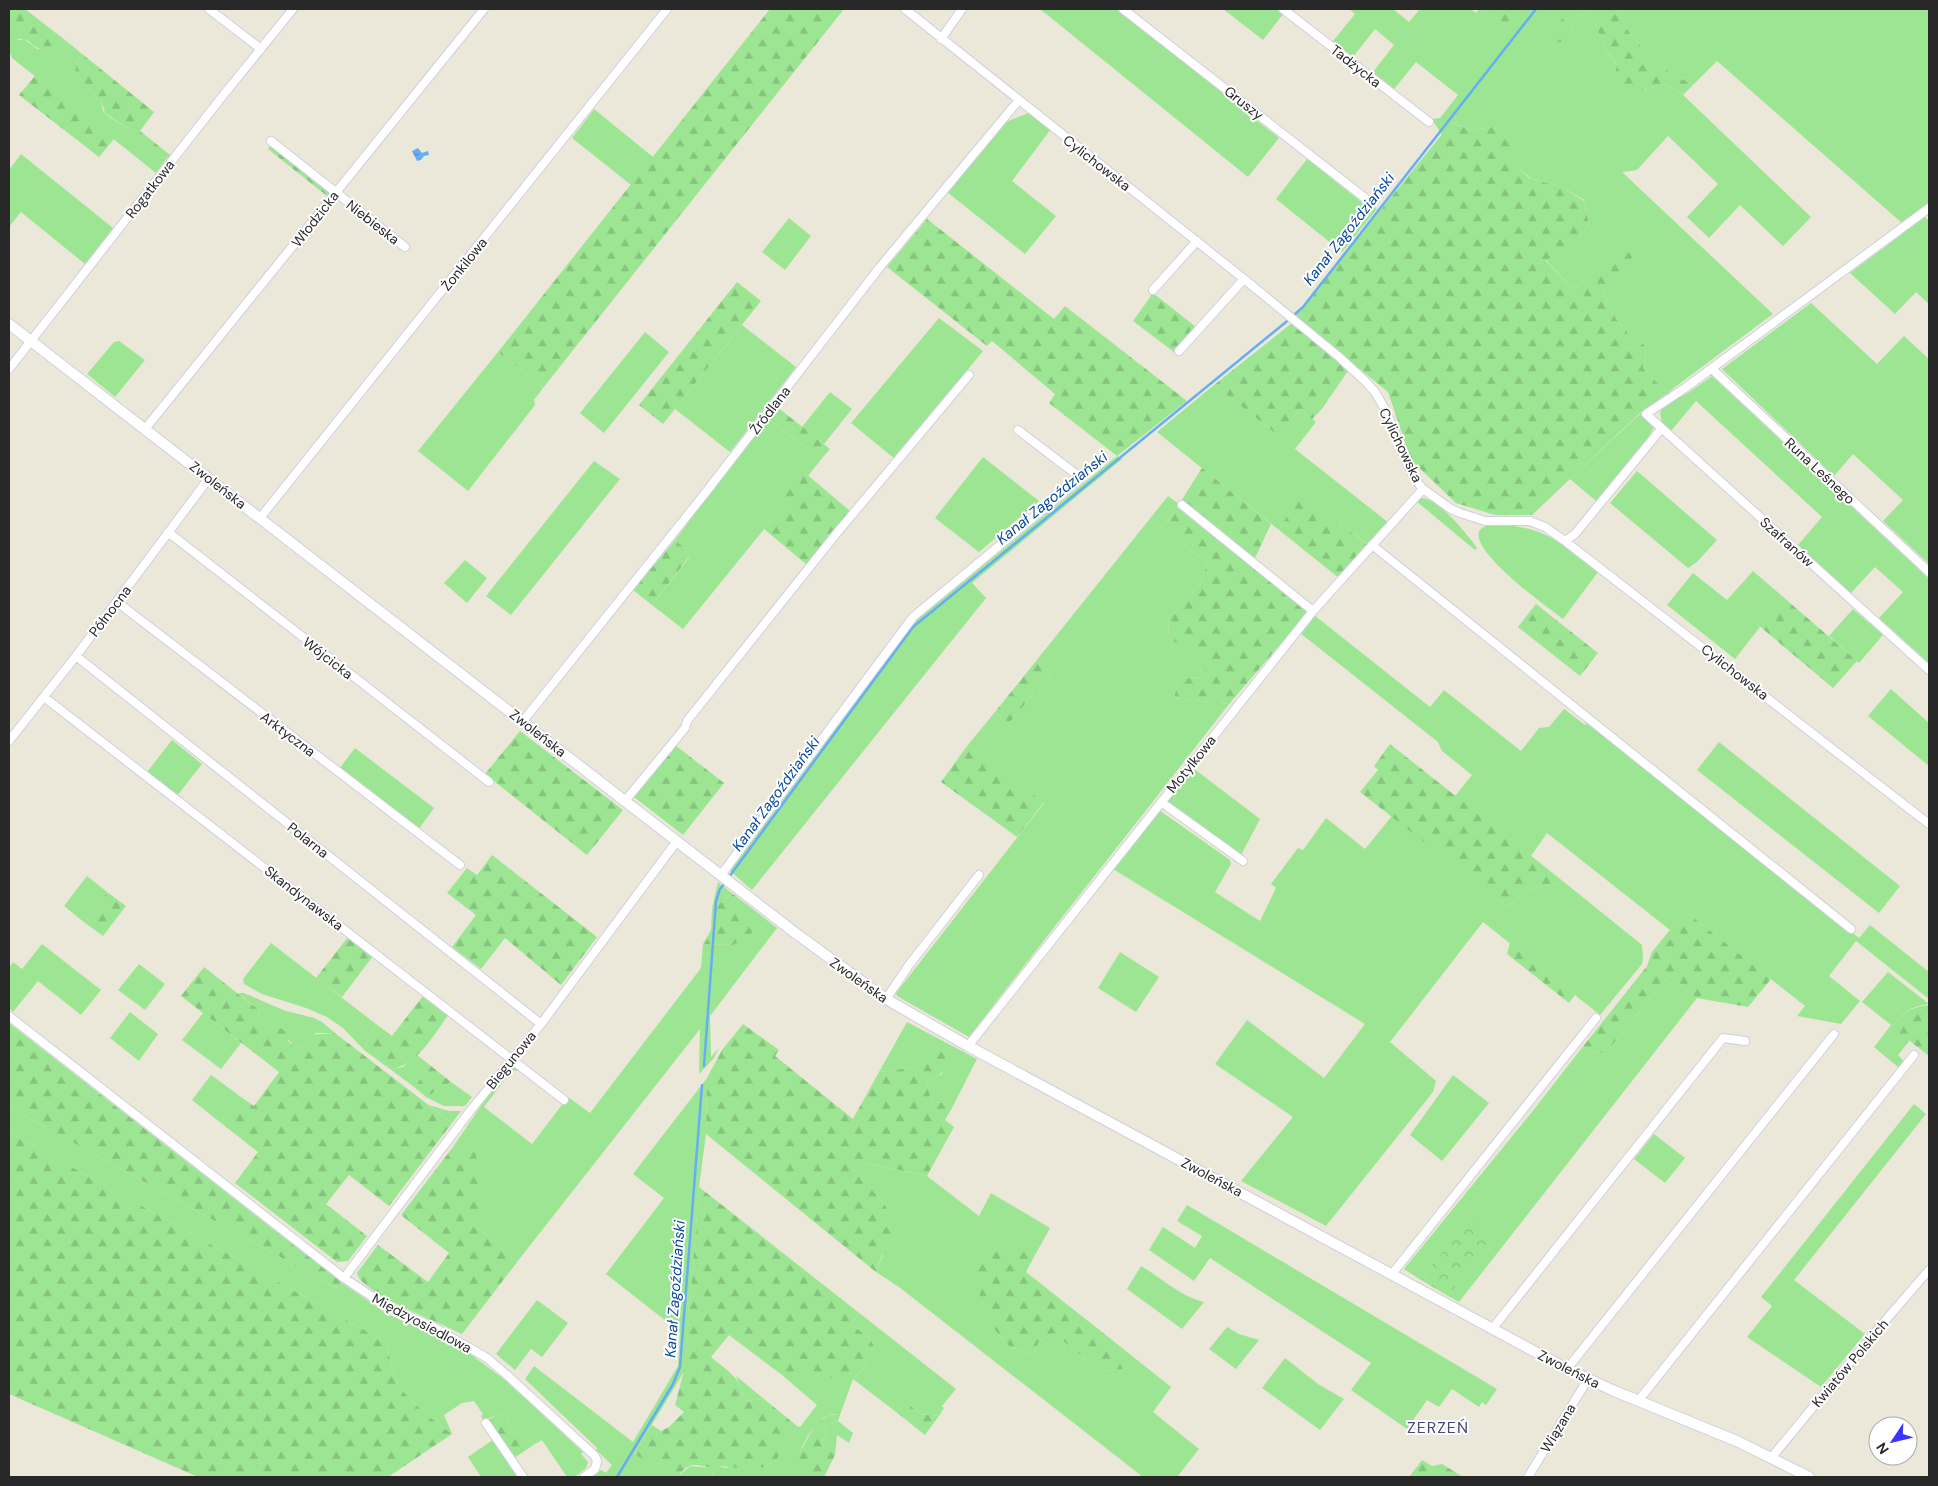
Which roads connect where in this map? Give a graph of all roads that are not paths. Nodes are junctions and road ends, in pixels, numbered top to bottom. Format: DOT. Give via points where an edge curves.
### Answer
graph roads {
  1 [pos="209,9"];
  2 [pos="293,9"];
  3 [pos="484,9"];
  4 [pos="667,9"];
  5 [pos="905,9"];
  6 [pos="962,9"];
  7 [pos="1123,9"];
  8 [pos="1283,9"];
  9 [pos="941,39"];
  10 [pos="261,49"];
  11 [pos="1018,101"];
  12 [pos="1429,122"];
  13 [pos="271,141"];
  14 [pos="336,192"];
  15 [pos="1365,198"];
  16 [pos="1929,208"];
  17 [pos="1197,240"];
  18 [pos="405,247"];
  19 [pos="1244,279"];
  20 [pos="1152,290"];
  21 [pos="9,324"];
  22 [pos="32,341"];
  23 [pos="1180,351"];
  24 [pos="1712,369"];
  25 [pos="9,370"];
  26 [pos="969,375"];
  27 [pos="145,428"];
  28 [pos="1662,429"];
  29 [pos="1018,430"];
  30 [pos="209,478"];
  31 [pos="1423,489"];
  32 [pos="1182,504"];
  33 [pos="260,518"];
  34 [pos="168,532"];
  35 [pos="1565,540"];
  36 [pos="1372,544"];
  37 [pos="1929,572"];
  38 [pos="117,602"];
  39 [pos="1313,611"];
  40 [pos="76,656"];
  41 [pos="1929,670"];
  42 [pos="44,697"];
  43 [pos="523,722"];
  44 [pos="10,736"];
  45 [pos="490,782"];
  46 [pos="625,801"];
  47 [pos="1161,802"];
  48 [pos="1929,824"];
  49 [pos="677,841"];
  50 [pos="1243,861"];
  51 [pos="460,866"];
  52 [pos="979,875"];
  53 [pos="726,879"];
  54 [pos="1851,929"];
  55 [pos="886,1000"];
  56 [pos="9,1016"];
  57 [pos="1596,1018"];
  58 [pos="541,1024"];
  59 [pos="1834,1034"];
  60 [pos="1745,1041"];
  61 [pos="968,1046"];
  62 [pos="1914,1056"];
  63 [pos="513,1060"];
  64 [pos="564,1100"];
  65 [pos="1929,1270"];
  66 [pos="1392,1274"];
  67 [pos="344,1278"];
  68 [pos="1493,1328"];
  69 [pos="1567,1369"];
  70 [pos="1588,1379"];
  71 [pos="1638,1401"];
  72 [pos="486,1423"];
  73 [pos="1771,1458"];
  74 [pos="523,1477"];
  75 [pos="584,1477"];
  76 [pos="1528,1477"];
  77 [pos="1810,1477"];
  1 -- 10 [label="street"];
  2 -- 10 [label="street, Rogatkowa"];
  3 -- 14 [label="street, Włodzicka"];
  4 -- 33 [label="street, Żonkilowa"];
  5 -- 9 [label="street, Cylichowska"];
  6 -- 9 [label="street"];
  7 -- 15 [label="street, Gruszy"];
  8 -- 12 [label="street, Tadżycka"];
  9 -- 11 [label="street, Cylichowska"];
  10 -- 22 [label="street, Rogatkowa"];
  11 -- 17 [label="street, Cylichowska"];
  11 -- 43 [label="street, Źródlana" via="880,268"];
  13 -- 14 [label="street, Niebieska"];
  14 -- 18 [label="street, Niebieska"];
  14 -- 27 [label="street, Włodzicka"];
  16 -- 24 [label="street"];
  17 -- 19 [label="street, Cylichowska"];
  17 -- 20 [label="street"];
  19 -- 23 [label="street"];
  19 -- 31 [label="street, Cylichowska" via="1338,356 1375,392 1408,466"];
  21 -- 22 [label="street, Zwoleńska"];
  22 -- 25 [label="street, Rogatkowa"];
  22 -- 27 [label="street, Zwoleńska"];
  24 -- 28 [label="street, Szafranów" via="1646,414"];
  24 -- 37 [label="street, Runa Leśnego"];
  26 -- 46 [label="street" via="836,534"];
  27 -- 30 [label="street, Zwoleńska"];
  28 -- 35 [label="street" via="1575,534"];
  28 -- 41 [label="street, Szafranów"];
  29 -- 53 [label="street" via="1081,478 913,617"];
  30 -- 33 [label="street, Zwoleńska"];
  30 -- 34 [label="street, Północna"];
  31 -- 35 [label="street, Cylichowska" via="1460,513 1485,520 1530,521"];
  31 -- 36 [label="street, Motylkowa"];
  32 -- 39 [label="street"];
  33 -- 43 [label="street, Zwoleńska"];
  34 -- 38 [label="street, Północna"];
  34 -- 45 [label="street, Wójcicka"];
  35 -- 48 [label="street, Cylichowska"];
  36 -- 39 [label="street, Motylkowa"];
  36 -- 54 [label="street"];
  38 -- 40 [label="street, Północna"];
  38 -- 51 [label="street, Arktyczna"];
  39 -- 47 [label="street, Motylkowa"];
  40 -- 42 [label="street, Północna"];
  40 -- 58 [label="street, Polarna"];
  42 -- 44 [label="street, Północna"];
  42 -- 63 [label="street, Skandynawska"];
  43 -- 46 [label="street, Zwoleńska"];
  46 -- 49 [label="street, Zwoleńska"];
  47 -- 50 [label="street"];
  47 -- 61 [label="street, Motylkowa"];
  49 -- 53 [label="street, Zwoleńska"];
  49 -- 58 [label="street, Biegunowa"];
  52 -- 55 [label="street"];
  53 -- 55 [label="street, Zwoleńska"];
  55 -- 61 [label="street, Zwoleńska"];
  56 -- 67 [label="street, Międzyosiedlowa"];
  57 -- 66 [label="street"];
  58 -- 63 [label="street, Biegunowa"];
  59 -- 69 [label="street"];
  60 -- 68 [label="street" via="1723,1038"];
  61 -- 66 [label="street, Zwoleńska"];
  62 -- 71 [label="street"];
  63 -- 64 [label="street, Skandynawska"];
  63 -- 67 [label="street, Biegunowa" via="470,1111"];
  65 -- 73 [label="street, Kwiatów Polskich"];
  66 -- 68 [label="street, Zwoleńska"];
  67 -- 75 [label="street, Międzyosiedlowa" via="386,1306 435,1328 486,1358 508,1376 595,1456 595,1469"];
  68 -- 69 [label="street, Zwoleńska"];
  69 -- 70 [label="street, Zwoleńska"];
  70 -- 71 [label="street, Zwoleńska"];
  70 -- 76 [label="street, Wiązana"];
  71 -- 73 [label="street, Zwoleńska" via="1715,1431"];
  72 -- 74 [label="street"];
  73 -- 77 [label="street, Zwoleńska"];
}
